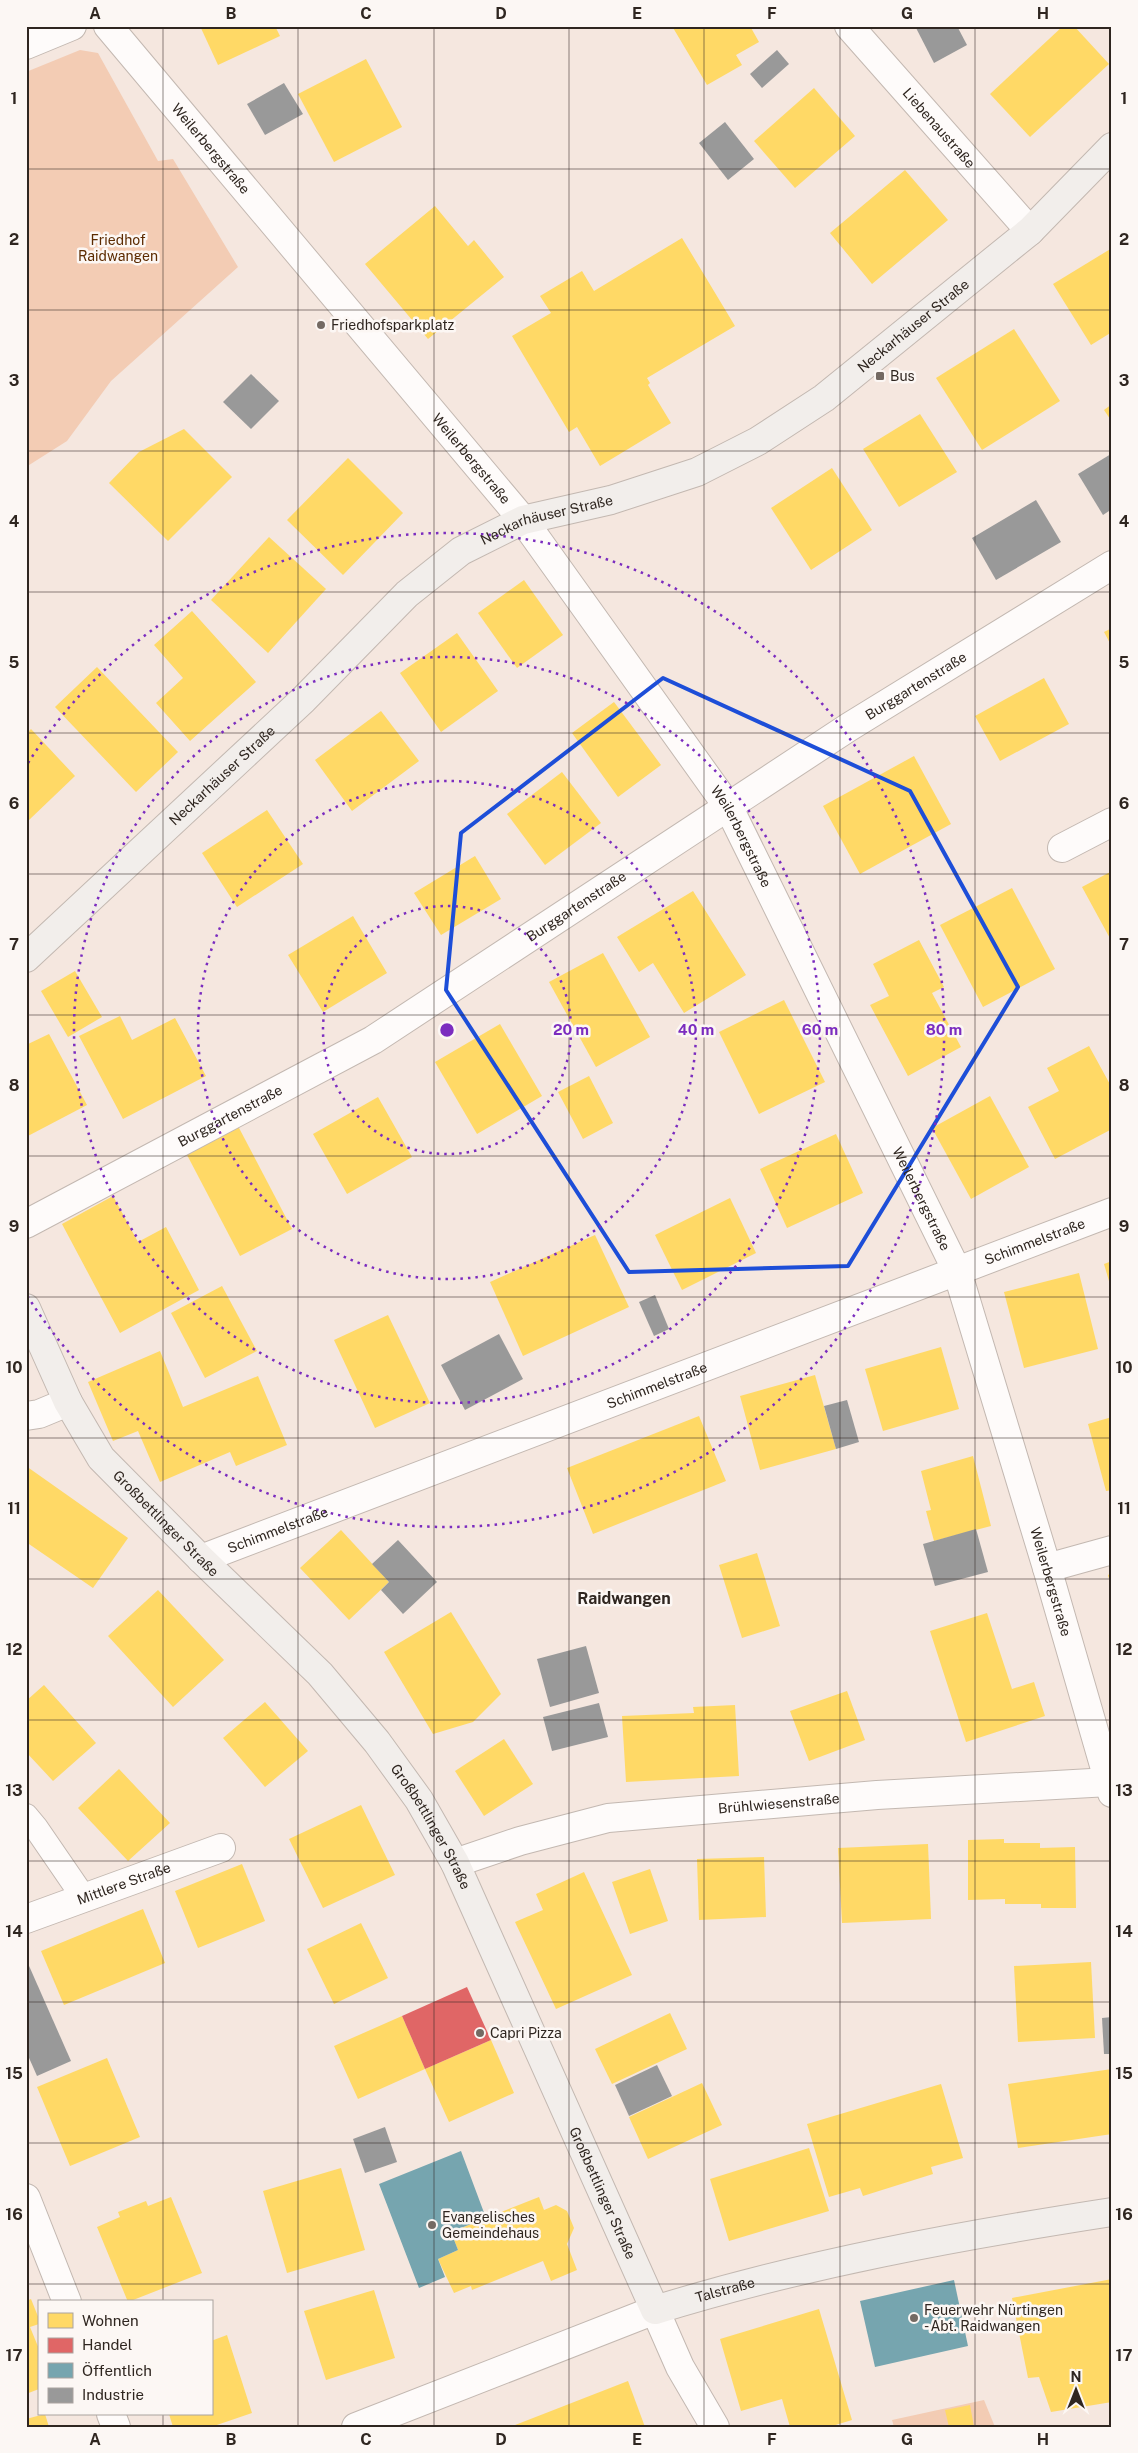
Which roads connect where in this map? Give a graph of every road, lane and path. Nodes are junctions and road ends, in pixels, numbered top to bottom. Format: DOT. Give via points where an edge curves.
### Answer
graph roads {
  1 [pos="72,26"];
  2 [pos="108,26"];
  3 [pos="849,26"];
  4 [pos="26,45"];
  5 [pos="1112,147"];
  6 [pos="1030,231"];
  7 [pos="524,520"];
  8 [pos="1112,565"];
  9 [pos="729,808"];
  10 [pos="1112,822"];
  11 [pos="1062,848"];
  12 [pos="26,958"];
  13 [pos="1112,1212"];
  14 [pos="26,1224"];
  15 [pos="957,1270"];
  16 [pos="27,1312"];
  17 [pos="68,1402"];
  18 [pos="26,1416"];
  19 [pos="1112,1550"];
  20 [pos="201,1559"];
  21 [pos="1047,1568"];
  22 [pos="1110,1787"];
  23 [pos="26,1816"];
  24 [pos="221,1848"];
  25 [pos="455,1863"];
  26 [pos="84,1898"];
  27 [pos="26,1919"];
  28 [pos="26,2198"];
  29 [pos="1112,2212"];
  30 [pos="66,2300"];
  31 [pos="655,2310"];
  32 [pos="356,2427"];
  33 [pos="715,2427"];
  1 -- 4 [label="street"];
  2 -- 7 [label="street, Weilerbergstraße"];
  3 -- 6 [label="street, Liebenaustraße"];
  5 -- 6 [label="street, Neckarhäuser Straße"];
  6 -- 7 [label="street, Neckarhäuser Straße" via="824,398 758,441 697,472 612,500"];
  7 -- 9 [label="street, Weilerbergstraße"];
  7 -- 12 [label="street, Neckarhäuser Straße" via="461,550 407,594 303,700"];
  8 -- 9 [label="street, Burggartenstraße" via="849,727"];
  9 -- 14 [label="street, Burggartenstraße" via="373,1040"];
  9 -- 15 [label="street, Weilerbergstraße"];
  10 -- 11 [label="street"];
  13 -- 15 [label="street, Schimmelstraße"];
  15 -- 20 [label="street, Schimmelstraße"];
  15 -- 21 [label="street, Weilerbergstraße"];
  16 -- 17 [label="street, Großbettlinger Straße"];
  17 -- 18 [label="street"];
  17 -- 20 [label="street, Großbettlinger Straße" via="101,1458"];
  19 -- 21 [label="street"];
  20 -- 25 [label="street, Großbettlinger Straße" via="320,1674 377,1742 420,1800"];
  21 -- 22 [label="street, Weilerbergstraße"];
  22 -- 25 [label="street, Brühlwiesenstraße" via="877,1795 608,1818 520,1841"];
  23 -- 26 [label="lane"];
  24 -- 26 [label="street, Mittlere Straße"];
  25 -- 31 [label="street, Großbettlinger Straße"];
  26 -- 27 [label="street, Mittlere Straße"];
  28 -- 30 [label="street"];
  29 -- 31 [label="street, Talstraße" via="969,2234 847,2259 726,2288"];
  31 -- 32 [label="street, Talstraße"];
  31 -- 33 [label="street, Großbettlinger Straße" via="680,2366"];
}
